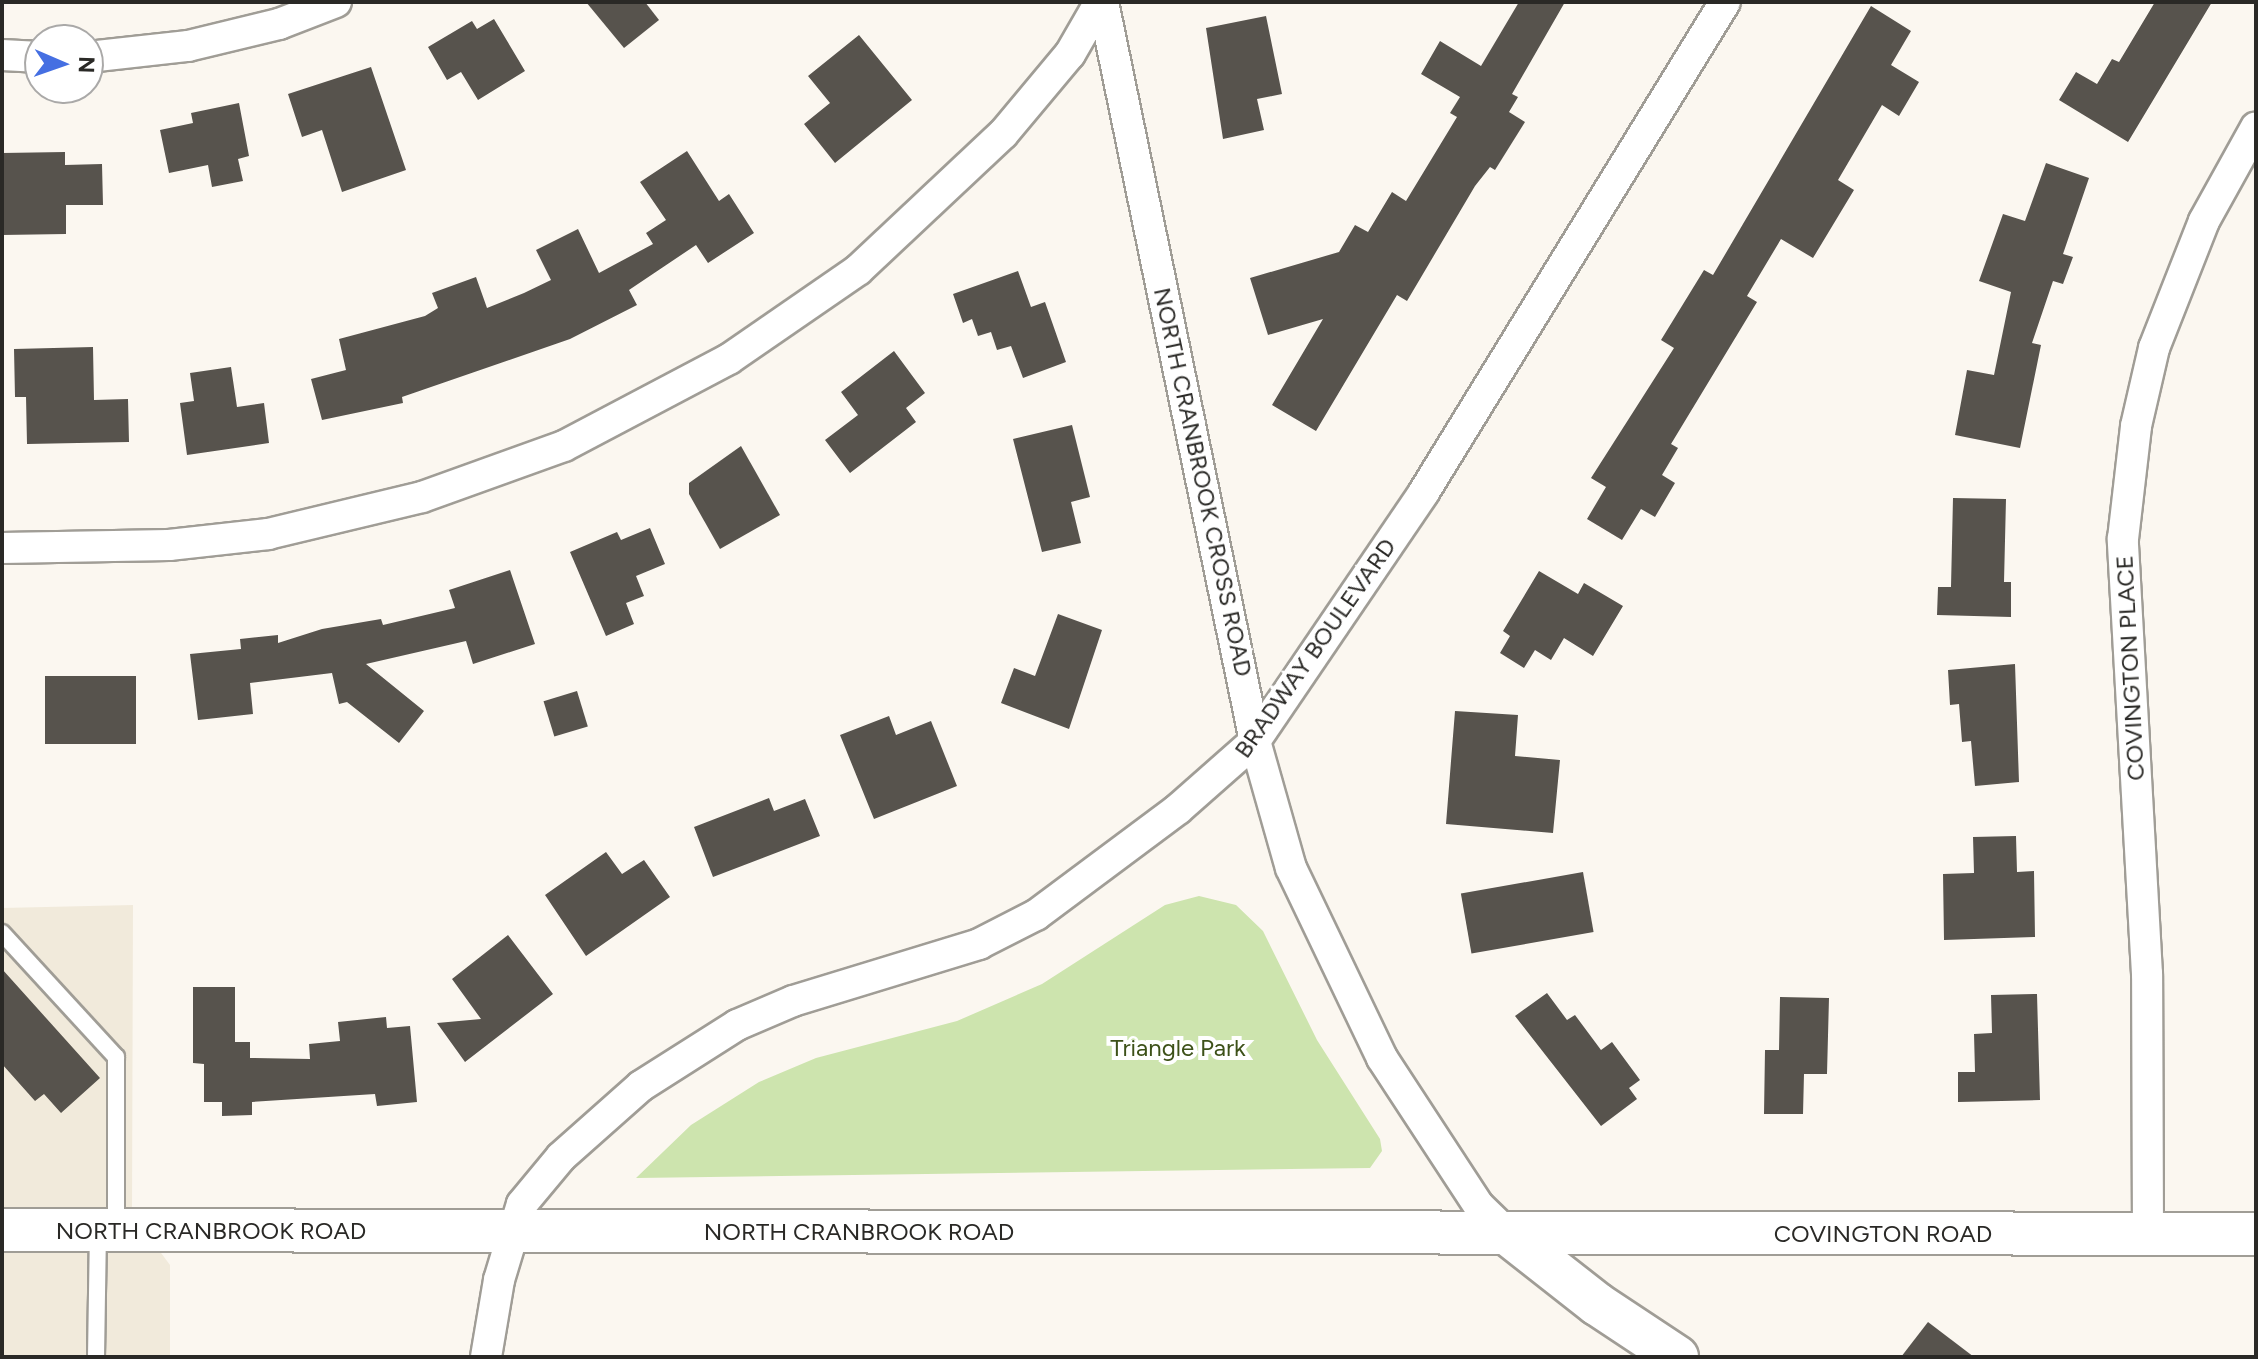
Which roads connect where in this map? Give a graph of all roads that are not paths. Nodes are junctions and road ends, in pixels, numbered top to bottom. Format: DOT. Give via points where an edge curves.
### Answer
graph roads {
  1 [pos="336,2"];
  2 [pos="1102,2"];
  3 [pos="1725,2"];
  4 [pos="2,55"];
  5 [pos="104,55"];
  6 [pos="24,56"];
  7 [pos="2256,127"];
  8 [pos="2,548"];
  9 [pos="1255,741"];
  10 [pos="2,933"];
  11 [pos="2,1230"];
  12 [pos="107,1230"];
  13 [pos="511,1233"];
  14 [pos="2148,1234"];
  15 [pos="2256,1234"];
  16 [pos="1509,1235"];
  17 [pos="96,1357"];
  18 [pos="486,1357"];
  19 [pos="1677,1357"];
  1 -- 5 [label="street" via="279,24 188,46"];
  2 -- 8 [label="street" via="1070,54 1003,134 858,270 729,359 564,446 422,497 268,534 169,545"];
  2 -- 9 [label="street, NORTH CRANBROOK CROSS ROAD"];
  3 -- 9 [label="street, BRADWAY BOULEVARD" via="1424,492"];
  4 -- 6 [label="street"];
  7 -- 14 [label="street, COVINGTON PLACE" via="2204,221 2154,348 2136,426 2123,539 2147,974"];
  9 -- 13 [label="street, BRADWAY BOULEVARD" via="1178,809 1036,915 920,965 793,1001 686,1055 641,1086 561,1157 522,1204"];
  9 -- 16 [label="street, NORTH CRANBROOK CROSS ROAD" via="1291,868 1382,1058 1479,1206"];
  10 -- 12 [label="lane" via="116,1057"];
  11 -- 12 [label="street, NORTH CRANBROOK ROAD"];
  12 -- 13 [label="street, NORTH CRANBROOK ROAD"];
  12 -- 17 [label="lane"];
  13 -- 16 [label="street, NORTH CRANBROOK ROAD"];
  13 -- 18 [label="street, BRADWAY BOULEVARD"];
  14 -- 15 [label="street, COVINGTON ROAD"];
  14 -- 16 [label="street, COVINGTON ROAD"];
  16 -- 19 [label="street" via="1597,1304"];
}
